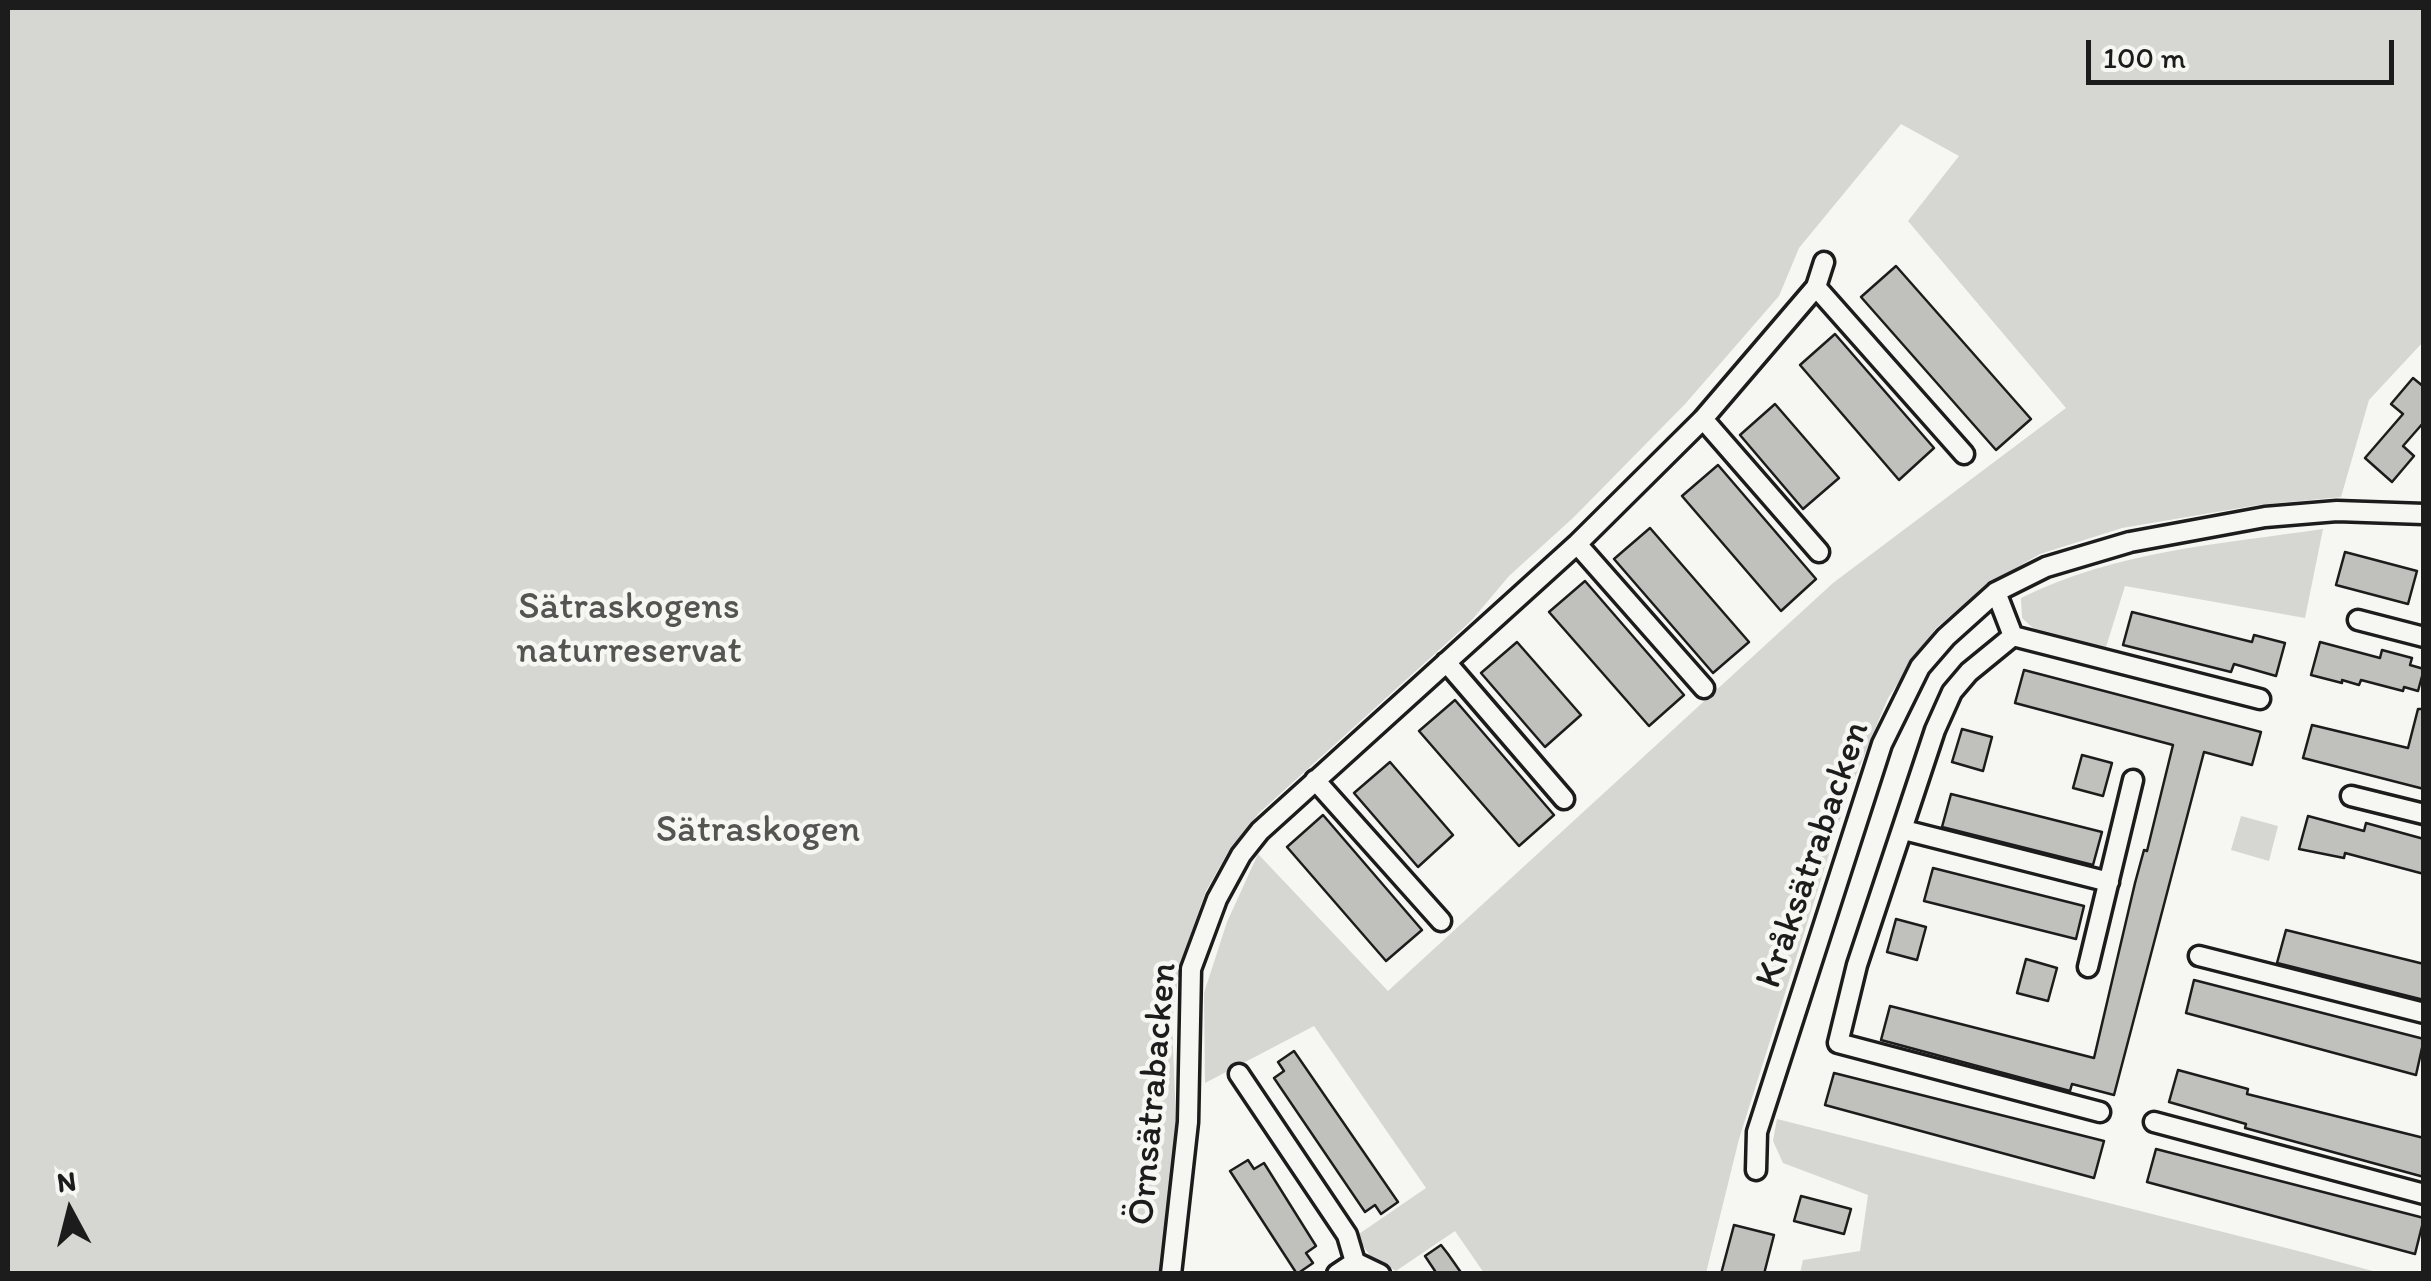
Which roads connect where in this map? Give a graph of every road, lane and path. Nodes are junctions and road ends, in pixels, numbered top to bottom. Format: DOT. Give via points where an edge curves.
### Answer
graph roads {
  1 [pos="1824,262"];
  2 [pos="1816,286"];
  3 [pos="1703,420"];
  4 [pos="1964,454"];
  5 [pos="2424,514"];
  6 [pos="1577,544"];
  7 [pos="1819,552"];
  8 [pos="1996,592"];
  9 [pos="2358,620"];
  10 [pos="2013,636"];
  11 [pos="2424,637"];
  12 [pos="1446,662"];
  13 [pos="1704,688"];
  14 [pos="2260,699"];
  15 [pos="1315,780"];
  16 [pos="2133,780"];
  17 [pos="2351,796"];
  18 [pos="1564,799"];
  19 [pos="2424,814"];
  20 [pos="1904,830"];
  21 [pos="2109,882"];
  22 [pos="1441,921"];
  23 [pos="2198,956"];
  24 [pos="2088,967"];
  25 [pos="2424,1013"];
  26 [pos="1239,1074"];
  27 [pos="2100,1112"];
  28 [pos="2154,1122"];
  29 [pos="1756,1170"];
  30 [pos="2424,1194"];
  31 [pos="1355,1262"];
  32 [pos="1171,1274"];
  33 [pos="1337,1274"];
  34 [pos="1380,1274"];
  1 -- 2 [label="street, Örnsätrabacken"];
  2 -- 3 [label="street, Örnsätrabacken"];
  2 -- 4 [label="street"];
  3 -- 6 [label="street, Örnsätrabacken"];
  3 -- 7 [label="street"];
  5 -- 8 [label="street, Kråksätrabacken" via="2337,510 2246,520 2130,542 2046,567"];
  6 -- 12 [label="street, Örnsätrabacken"];
  6 -- 13 [label="street"];
  8 -- 10 [label="street"];
  8 -- 29 [label="street, Kråksätrabacken" via="1920,668 1882,744 1756,1132"];
  9 -- 11 [label="street"];
  10 -- 14 [label="street"];
  10 -- 20 [label="street, Kråksätrabacken" via="1952,692"];
  12 -- 15 [label="street, Örnsätrabacken"];
  12 -- 18 [label="street"];
  15 -- 22 [label="street"];
  15 -- 32 [label="street, Örnsätrabacken" via="1240,855 1191,968 1188,1122"];
  16 -- 21 [label="street"];
  17 -- 19 [label="street"];
  20 -- 21 [label="street, Kråksätrabacken"];
  20 -- 27 [label="street, Kråksätrabacken" via="1857,964 1838,1043"];
  21 -- 24 [label="street"];
  23 -- 25 [label="street"];
  26 -- 31 [label="street" via="1347,1235"];
  28 -- 30 [label="street"];
  31 -- 33 [label="street"];
  31 -- 34 [label="street"];
}
